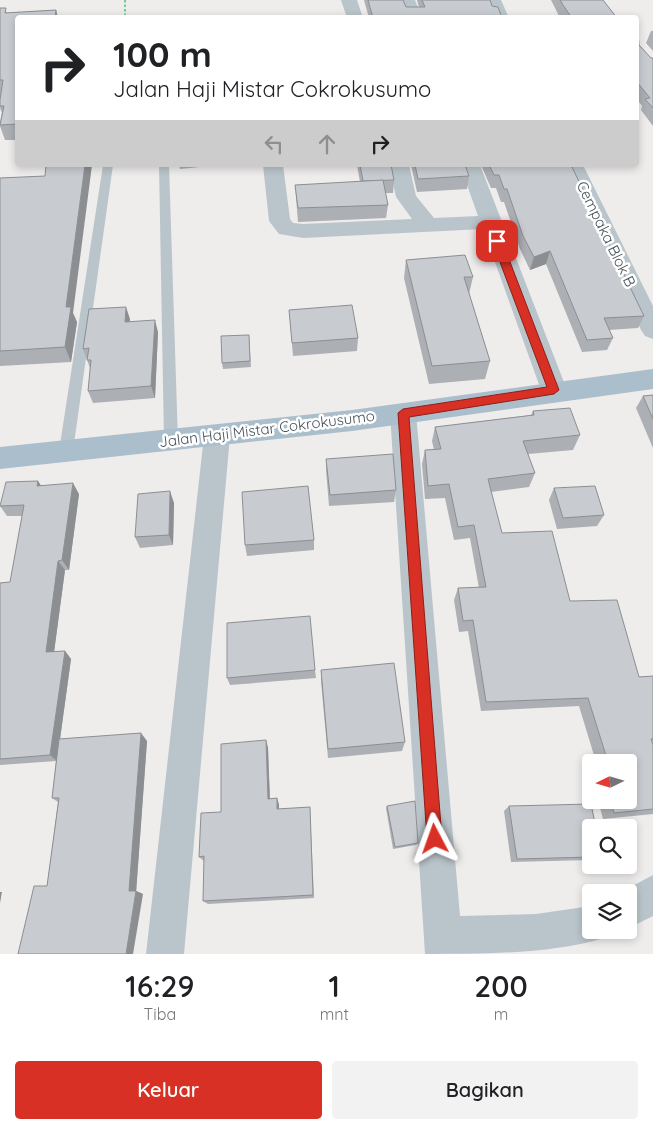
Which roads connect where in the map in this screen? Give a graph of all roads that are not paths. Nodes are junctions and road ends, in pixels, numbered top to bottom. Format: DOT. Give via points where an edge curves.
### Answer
graph roads {
  1 [pos="349,0"];
  2 [pos="407,0"];
  3 [pos="493,0"];
  4 [pos="354,15"];
  5 [pos="413,15"];
  6 [pos="500,15"];
  7 [pos="108,167"];
  8 [pos="164,167"];
  9 [pos="273,167"];
  10 [pos="399,167"];
  11 [pos="471,167"];
  12 [pos="574,167"];
  13 [pos="490,222"];
  14 [pos="428,226"];
  15 [pos="653,330"];
  16 [pos="653,379"];
  17 [pos="554,390"];
  18 [pos="403,413"];
  19 [pos="217,436"];
  20 [pos="171,441"];
  21 [pos="66,452"];
  22 [pos="0,458"];
  23 [pos="653,894"];
  24 [pos="637,904"];
  25 [pos="582,927"];
  26 [pos="443,945"];
  27 [pos="165,954"];
  1 -- 4 [label="street"];
  2 -- 5 [label="street"];
  3 -- 6 [label="street"];
  7 -- 21 [label="lane"];
  8 -- 20 [label="lane"];
  9 -- 14 [label="street" via="280,221 288,229"];
  10 -- 14 [label="street" via="406,197"];
  11 -- 13 [label="street"];
  12 -- 15 [label="street, Cempaka Blok B"];
  13 -- 14 [label="street"];
  13 -- 17 [label="street"];
  16 -- 17 [label="main road, Jalan Haji Mistar Cokrokusumo"];
  17 -- 18 [label="main road, Jalan Haji Mistar Cokrokusumo"];
  18 -- 19 [label="main road, Jalan Haji Mistar Cokrokusumo"];
  18 -- 26 [label="street"];
  19 -- 20 [label="main road, Jalan Haji Mistar Cokrokusumo"];
  19 -- 27 [label="street"];
  20 -- 21 [label="main road, Jalan Haji Mistar Cokrokusumo"];
  21 -- 22 [label="main road, Jalan Haji Mistar Cokrokusumo"];
  23 -- 24 [label="street"];
  25 -- 26 [label="street"];
}
